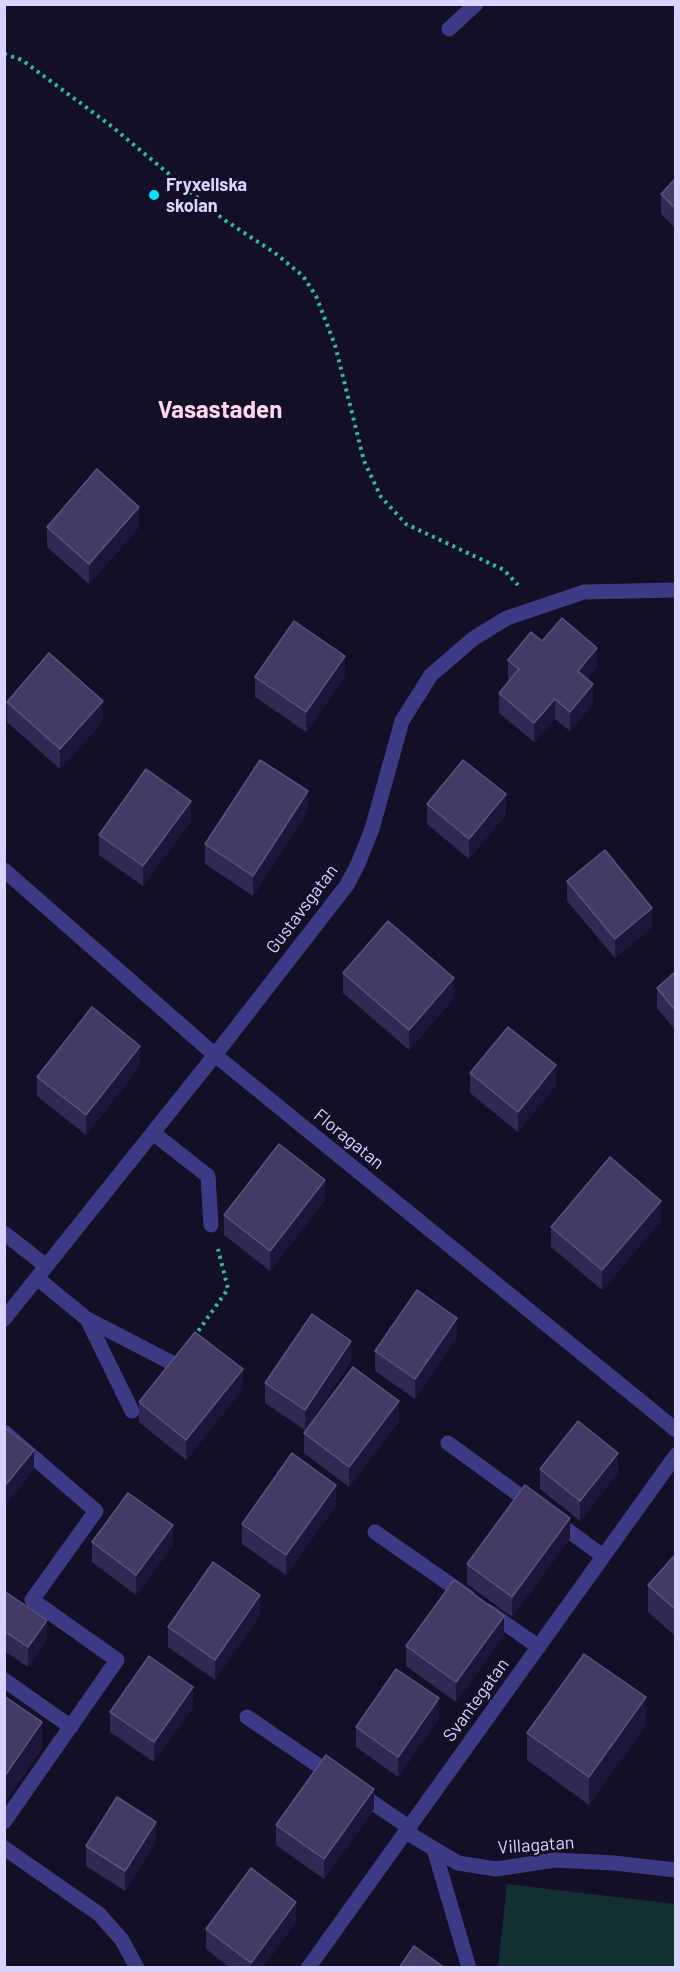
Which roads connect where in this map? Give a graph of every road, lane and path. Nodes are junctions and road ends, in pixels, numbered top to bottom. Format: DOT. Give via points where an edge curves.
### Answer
graph roads {
  1 [pos="476,4"];
  2 [pos="449,29"];
  3 [pos="4,54"];
  4 [pos="675,590"];
  5 [pos="530,610"];
  6 [pos="4,870"];
  7 [pos="215,1055"];
  8 [pos="153,1133"];
  9 [pos="211,1225"];
  10 [pos="4,1233"];
  11 [pos="42,1272"];
  12 [pos="4,1319"];
  13 [pos="87,1319"];
  14 [pos="174,1364"];
  15 [pos="132,1411"];
  16 [pos="675,1430"];
  17 [pos="4,1432"];
  18 [pos="448,1443"];
  19 [pos="675,1455"];
  20 [pos="375,1532"];
  21 [pos="603,1557"];
  22 [pos="539,1647"];
  23 [pos="4,1680"];
  24 [pos="247,1717"];
  25 [pos="71,1727"];
  26 [pos="4,1822"];
  27 [pos="408,1830"];
  28 [pos="4,1848"];
  29 [pos="434,1849"];
  30 [pos="675,1870"];
  31 [pos="137,1968"];
  32 [pos="308,1968"];
  33 [pos="469,1968"];
  1 -- 2 [label="street"];
  3 -- 5 [label="path" via="22,60 110,125 223,219 303,276 316,296 334,345 364,461 381,497 406,524 504,570 519,586"];
  4 -- 5 [label="street, Gustavsgatan" via="584,592"];
  5 -- 7 [label="street, Gustavsgatan" via="507,618 474,638 431,675 402,721 372,829 347,885"];
  6 -- 7 [label="street, Floragatan"];
  7 -- 8 [label="street, Gustavsgatan"];
  7 -- 16 [label="street, Floragatan"];
  8 -- 9 [label="street" via="208,1176"];
  8 -- 11 [label="street, Gustavsgatan"];
  9 -- 14 [label="path" via="228,1289"];
  10 -- 11 [label="street"];
  11 -- 12 [label="street, Gustavsgatan"];
  11 -- 13 [label="street"];
  13 -- 14 [label="street"];
  13 -- 15 [label="street"];
  17 -- 25 [label="street" via="96,1511 32,1600 117,1660"];
  18 -- 21 [label="street"];
  19 -- 21 [label="street, Svantegatan"];
  20 -- 22 [label="street"];
  21 -- 22 [label="street, Svantegatan"];
  22 -- 27 [label="street, Svantegatan"];
  23 -- 25 [label="street"];
  24 -- 27 [label="street, Villagatan"];
  25 -- 26 [label="street"];
  27 -- 29 [label="street, Villagatan"];
  27 -- 32 [label="street, Svantegatan"];
  28 -- 31 [label="street" via="99,1914 122,1940"];
  29 -- 30 [label="street, Villagatan" via="458,1863 496,1869 555,1860"];
  29 -- 33 [label="street"];
}
